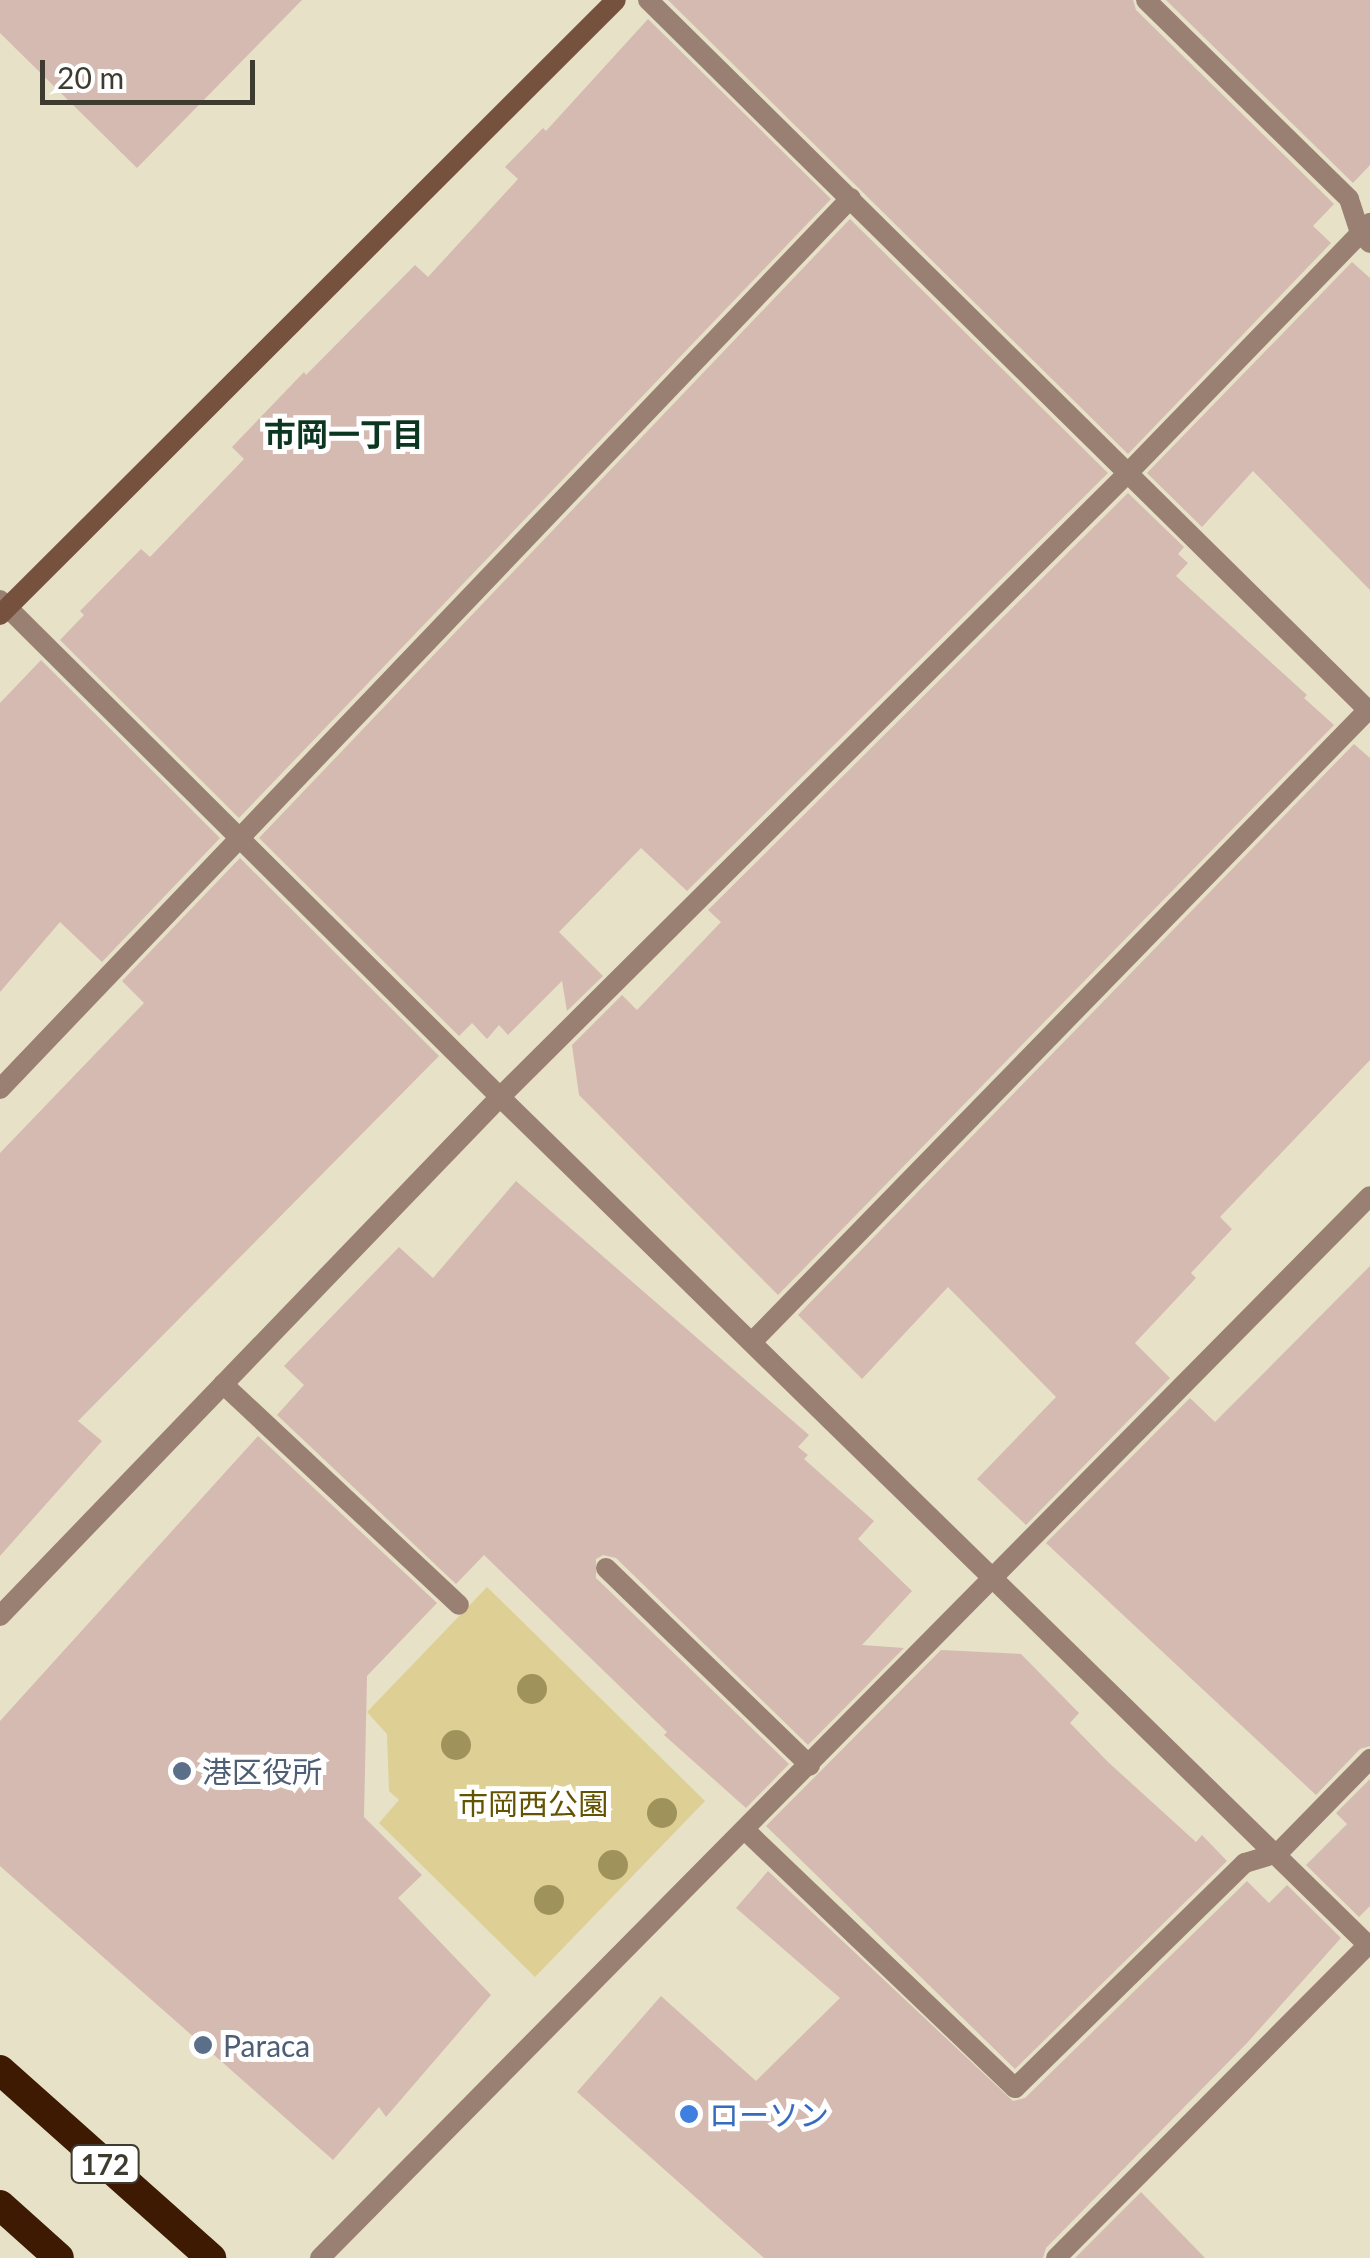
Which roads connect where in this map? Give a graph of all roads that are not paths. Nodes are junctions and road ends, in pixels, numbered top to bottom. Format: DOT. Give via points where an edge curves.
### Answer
graph roads {
  1 [pos="616,0"];
  2 [pos="648,0"];
  3 [pos="1146,0"];
  4 [pos="851,198"];
  5 [pos="1366,233"];
  6 [pos="1130,472"];
  7 [pos="2,608"];
  8 [pos="1369,711"];
  9 [pos="239,838"];
  10 [pos="0,1089"];
  11 [pos="500,1097"];
  12 [pos="1370,1196"];
  13 [pos="753,1341"];
  14 [pos="222,1384"];
  15 [pos="606,1568"];
  16 [pos="994,1575"];
  17 [pos="460,1605"];
  18 [pos="0,1616"];
  19 [pos="1370,1759"];
  20 [pos="810,1766"];
  21 [pos="746,1831"];
  22 [pos="1278,1853"];
  23 [pos="1369,1946"];
  24 [pos="0,2070"];
  25 [pos="0,2205"];
  26 [pos="58,2258"];
  27 [pos="211,2258"];
  28 [pos="320,2258"];
  29 [pos="1056,2258"];
  1 -- 7 [label="street"];
  2 -- 4 [label="street"];
  3 -- 5 [label="street" via="1349,199"];
  4 -- 6 [label="street"];
  4 -- 9 [label="street"];
  5 -- 6 [label="street"];
  6 -- 8 [label="street"];
  6 -- 11 [label="street"];
  7 -- 9 [label="street"];
  8 -- 13 [label="street"];
  9 -- 10 [label="street"];
  9 -- 11 [label="street"];
  11 -- 13 [label="street"];
  11 -- 14 [label="street"];
  12 -- 16 [label="street"];
  13 -- 16 [label="street"];
  14 -- 17 [label="street"];
  14 -- 18 [label="street"];
  15 -- 20 [label="street"];
  16 -- 20 [label="street"];
  16 -- 22 [label="street"];
  19 -- 22 [label="street"];
  20 -- 21 [label="street"];
  21 -- 22 [label="street" via="1015,2088 1245,1863"];
  21 -- 28 [label="street"];
  22 -- 23 [label="street"];
  23 -- 29 [label="street"];
  24 -- 27 [label="highway, 172"];
  25 -- 26 [label="highway"];
}
